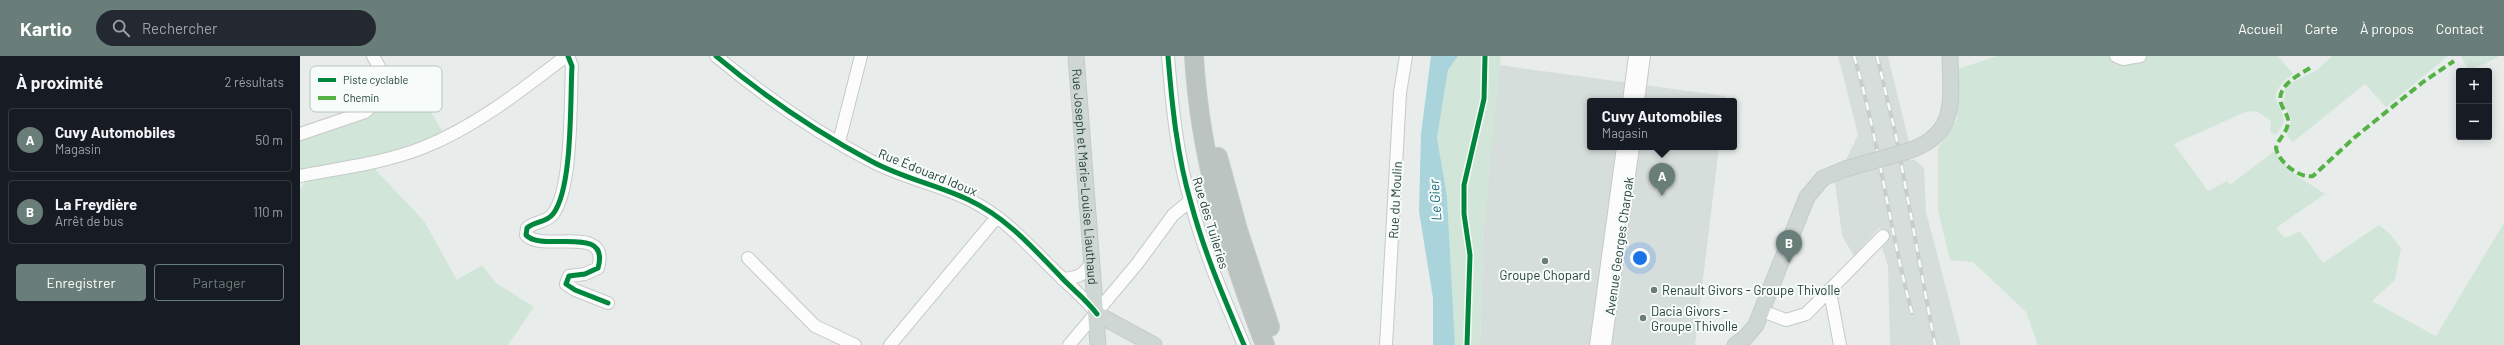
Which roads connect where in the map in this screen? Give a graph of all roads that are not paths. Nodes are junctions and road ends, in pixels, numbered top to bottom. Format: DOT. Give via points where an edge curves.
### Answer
graph roads {
  1 [pos="373,56"];
  2 [pos="567,56"];
  3 [pos="716,56"];
  4 [pos="861,56"];
  5 [pos="1076,56"];
  6 [pos="1168,56"];
  7 [pos="1194,56"];
  8 [pos="1205,56"];
  9 [pos="1406,56"];
  10 [pos="1635,56"];
  11 [pos="1644,56"];
  12 [pos="1950,56"];
  13 [pos="2116,56"];
  14 [pos="2140,56"];
  15 [pos="379,66"];
  16 [pos="1629,98"];
  17 [pos="1638,98"];
  18 [pos="365,112"];
  19 [pos="300,134"];
  20 [pos="839,142"];
  21 [pos="1623,150"];
  22 [pos="1633,150"];
  23 [pos="300,176"];
  24 [pos="1190,201"];
  25 [pos="997,216"];
  26 [pos="1883,236"];
  27 [pos="748,258"];
  28 [pos="1092,262"];
  29 [pos="1062,279"];
  30 [pos="1830,292"];
  31 [pos="608,303"];
  32 [pos="1762,311"];
  33 [pos="1097,314"];
  34 [pos="855,345"];
  35 [pos="890,345"];
  36 [pos="1069,345"];
  37 [pos="1098,345"];
  38 [pos="1154,345"];
  39 [pos="1244,345"];
  40 [pos="1265,345"];
  41 [pos="1276,345"];
  42 [pos="1386,345"];
  43 [pos="1596,345"];
  44 [pos="1606,345"];
  45 [pos="1735,345"];
  46 [pos="1840,345"];
  1 -- 15 [label="street"];
  2 -- 23 [label="street" via="482,117 422,148 382,160"];
  2 -- 31 [label="street" via="572,66 566,180 554,214 547,220 532,224 527,228 526,235 531,240 545,243 571,240 584,242 598,250 601,257 598,268 585,274 569,276 566,284"];
  3 -- 20 [label="street, Rue Édouard Idoux" via="758,91 797,118"];
  4 -- 20 [label="street"];
  5 -- 28 [label="main road, Rue Joseph et Marie-Louise Liauthaud"];
  6 -- 24 [label="street, Rue des Tuileries" via="1174,113"];
  7 -- 40 [label="highway" via="1201,128 1215,198 1241,282"];
  8 -- 41 [label="highway" via="1210,114 1222,174"];
  9 -- 42 [label="street, Rue du Moulin" via="1400,93"];
  10 -- 16 [label="street"];
  11 -- 17 [label="street"];
  12 -- 32 [label="main road, bridge" via="1950,106 1946,120 1928,144 1823,178 1807,197"];
  13 -- 14 [label="street" via="2123,59"];
  18 -- 19 [label="street"];
  20 -- 25 [label="street, Rue Édouard Idoux" via="871,161 901,175 970,200"];
  21 -- 43 [label="street, Avenue Georges Charpak"];
  22 -- 44 [label="street, Avenue Georges Charpak"];
  24 -- 33 [label="street" via="1173,215"];
  24 -- 39 [label="street, Rue des Tuileries" via="1206,252"];
  25 -- 29 [label="street, Rue Édouard Idoux" via="1015,230"];
  25 -- 35 [label="street"];
  26 -- 30 [label="street"];
  27 -- 34 [label="street" via="815,326"];
  28 -- 29 [label="street" via="1085,273 1077,278"];
  28 -- 33 [label="main road, Rue Joseph et Marie-Louise Liauthaud"];
  29 -- 33 [label="street, Rue Édouard Idoux" via="1086,298"];
  30 -- 32 [label="street" via="1806,314 1791,319 1780,319"];
  30 -- 46 [label="street"];
  32 -- 45 [label="main road" via="1756,325"];
  33 -- 36 [label="street"];
  33 -- 37 [label="main road, Rue Joseph et Marie-Louise Liauthaud"];
  33 -- 38 [label="main road"];
}
